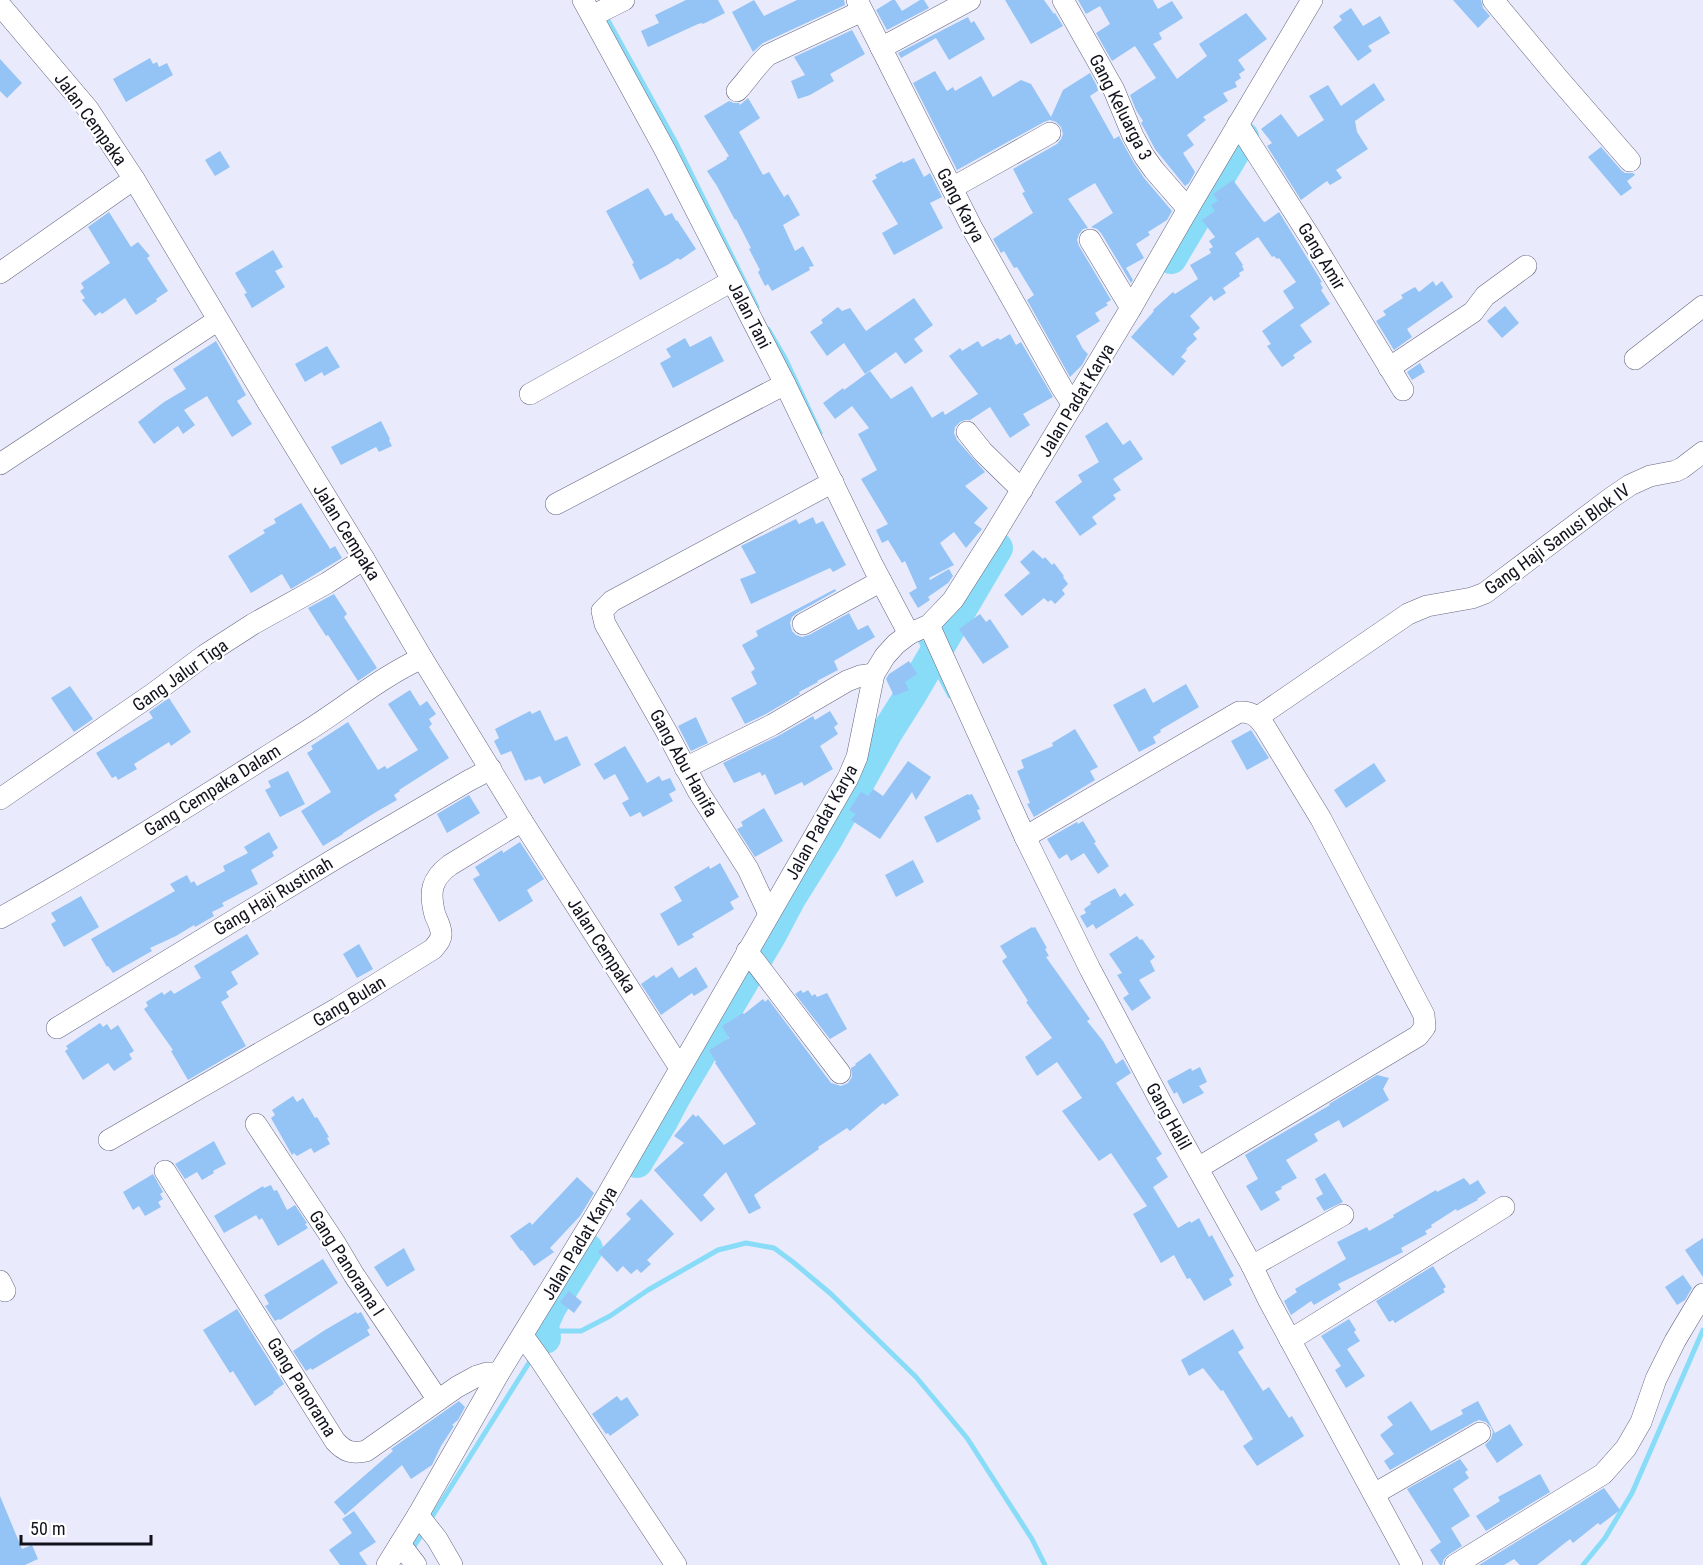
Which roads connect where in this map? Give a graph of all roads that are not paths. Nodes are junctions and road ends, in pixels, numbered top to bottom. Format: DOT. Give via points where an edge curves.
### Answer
graph roads {
  1 [pos="970,0"];
  2 [pos="1063,0"];
  3 [pos="1312,0"];
  4 [pos="1493,0"];
  5 [pos="0,5"];
  6 [pos="859,6"];
  7 [pos="603,7"];
  8 [pos="880,48"];
  9 [pos="737,91"];
  10 [pos="1238,124"];
  11 [pos="1050,133"];
  12 [pos="1630,161"];
  13 [pos="134,179"];
  14 [pos="951,188"];
  15 [pos="1188,209"];
  16 [pos="1090,240"];
  17 [pos="1526,266"];
  18 [pos="0,273"];
  19 [pos="732,281"];
  20 [pos="1703,306"];
  21 [pos="1131,308"];
  22 [pos="218,320"];
  23 [pos="1635,359"];
  24 [pos="1389,368"];
  25 [pos="785,384"];
  26 [pos="1402,390"];
  27 [pos="530,394"];
  28 [pos="1073,405"];
  29 [pos="968,432"];
  30 [pos="1703,452"];
  31 [pos="0,464"];
  32 [pos="833,482"];
  33 [pos="1022,490"];
  34 [pos="556,504"];
  35 [pos="364,559"];
  36 [pos="881,581"];
  37 [pos="802,624"];
  38 [pos="921,630"];
  39 [pos="422,658"];
  40 [pos="944,659"];
  41 [pos="874,674"];
  42 [pos="1258,717"];
  43 [pos="685,768"];
  44 [pos="491,769"];
  45 [pos="0,799"];
  46 [pos="522,820"];
  47 [pos="1025,837"];
  48 [pos="769,914"];
  49 [pos="0,918"];
  50 [pos="747,951"];
  51 [pos="57,1028"];
  52 [pos="680,1068"];
  53 [pos="840,1073"];
  54 [pos="256,1124"];
  55 [pos="109,1140"];
  56 [pos="1198,1168"];
  57 [pos="165,1171"];
  58 [pos="1503,1207"];
  59 [pos="1343,1215"];
  60 [pos="1252,1266"];
  61 [pos="1703,1294"];
  62 [pos="1290,1340"];
  63 [pos="530,1345"];
  64 [pos="499,1373"];
  65 [pos="438,1400"];
  66 [pos="1480,1433"];
  67 [pos="1374,1494"];
  68 [pos="427,1526"];
  69 [pos="408,1554"];
  70 [pos="387,1565"];
  71 [pos="452,1565"];
  72 [pos="676,1565"];
  73 [pos="1412,1565"];
  74 [pos="1455,1565"];
  1 -- 8 [label="street"];
  2 -- 15 [label="street, Gang Keluarga 3" via="1114,90 1144,156"];
  3 -- 10 [label="street, Jalan Padat Karya"];
  4 -- 12 [label="street"];
  5 -- 13 [label="street, Jalan Cempaka" via="88,109"];
  6 -- 8 [label="street, Gang Karya"];
  6 -- 9 [label="street" via="768,55"];
  7 -- 19 [label="street, Jalan Tani" via="665,150"];
  8 -- 14 [label="street, Gang Karya"];
  10 -- 15 [label="street, Jalan Padat Karya"];
  10 -- 24 [label="street, Gang Amir"];
  11 -- 14 [label="street"];
  13 -- 18 [label="street"];
  13 -- 22 [label="street, Jalan Cempaka"];
  14 -- 28 [label="street, Gang Karya"];
  15 -- 21 [label="street, Jalan Padat Karya"];
  16 -- 21 [label="street"];
  17 -- 24 [label="street" via="1485,296 1473,312"];
  19 -- 25 [label="street, Jalan Tani"];
  19 -- 27 [label="street"];
  20 -- 23 [label="street"];
  21 -- 28 [label="street, Jalan Padat Karya"];
  22 -- 31 [label="street"];
  22 -- 35 [label="street, Jalan Cempaka"];
  24 -- 26 [label="street, Gang Amir"];
  25 -- 32 [label="street, Jalan Tani"];
  25 -- 34 [label="street"];
  28 -- 33 [label="street, Jalan Padat Karya"];
  29 -- 33 [label="street"];
  30 -- 42 [label="street, Gang Haji Sanusi Blok IV" via="1676,471 1650,476 1620,491 1485,592 1408,614"];
  32 -- 36 [label="street, Jalan Tani"];
  32 -- 43 [label="street, Gang Abu Hanifa" via="612,601 602,611 605,624"];
  33 -- 38 [label="street, Jalan Padat Karya" via="953,600"];
  35 -- 39 [label="street, Jalan Cempaka"];
  35 -- 45 [label="street, Gang Jalur Tiga" via="213,650"];
  36 -- 37 [label="street"];
  36 -- 38 [label="street, Jalan Tani" via="902,618"];
  38 -- 40 [label="street, Jalan Tani"];
  38 -- 41 [label="street, Jalan Padat Karya" via="896,644"];
  39 -- 44 [label="street, Jalan Cempaka"];
  39 -- 49 [label="street, Gang Cempaka Dalam"];
  40 -- 47 [label="street, Gang Halil"];
  41 -- 43 [label="street" via="847,681 772,725"];
  41 -- 48 [label="street, Jalan Padat Karya" via="857,757 848,778"];
  42 -- 47 [label="street" via="1239,712"];
  42 -- 56 [label="street" via="1321,819 1424,1015 1425,1027 1406,1044"];
  43 -- 48 [label="street, Gang Abu Hanifa" via="748,869"];
  44 -- 46 [label="street, Jalan Cempaka"];
  44 -- 51 [label="street, Gang Haji Rustinah"];
  46 -- 52 [label="street, Jalan Cempaka"];
  46 -- 55 [label="street, Gang Bulan" via="450,865 434,882 431,893 441,933 433,949"];
  47 -- 56 [label="street, Gang Halil" via="1090,969"];
  48 -- 50 [label="street, Jalan Padat Karya"];
  50 -- 52 [label="street, Jalan Padat Karya"];
  50 -- 53 [label="street"];
  52 -- 63 [label="street, Jalan Padat Karya" via="594,1218"];
  54 -- 65 [label="street, Gang Panorama I"];
  56 -- 60 [label="street, Gang Halil"];
  57 -- 65 [label="street, Gang Panorama" via="343,1450 366,1451"];
  58 -- 62 [label="street"];
  59 -- 60 [label="street"];
  60 -- 62 [label="street, Gang Halil"];
  61 -- 74 [label="street" via="1656,1379 1641,1422 1626,1448 1603,1474"];
  62 -- 67 [label="street, Gang Halil"];
  63 -- 64 [label="street, Jalan Padat Karya"];
  63 -- 72 [label="street"];
  64 -- 65 [label="street, Gang Panorama" via="477,1376"];
  64 -- 68 [label="street, Jalan Padat Karya"];
  66 -- 67 [label="street"];
  67 -- 73 [label="street, Gang Halil"];
  68 -- 69 [label="street, Jalan Padat Karya"];
  68 -- 71 [label="street"];
  69 -- 70 [label="street, Jalan Padat Karya"];
}
